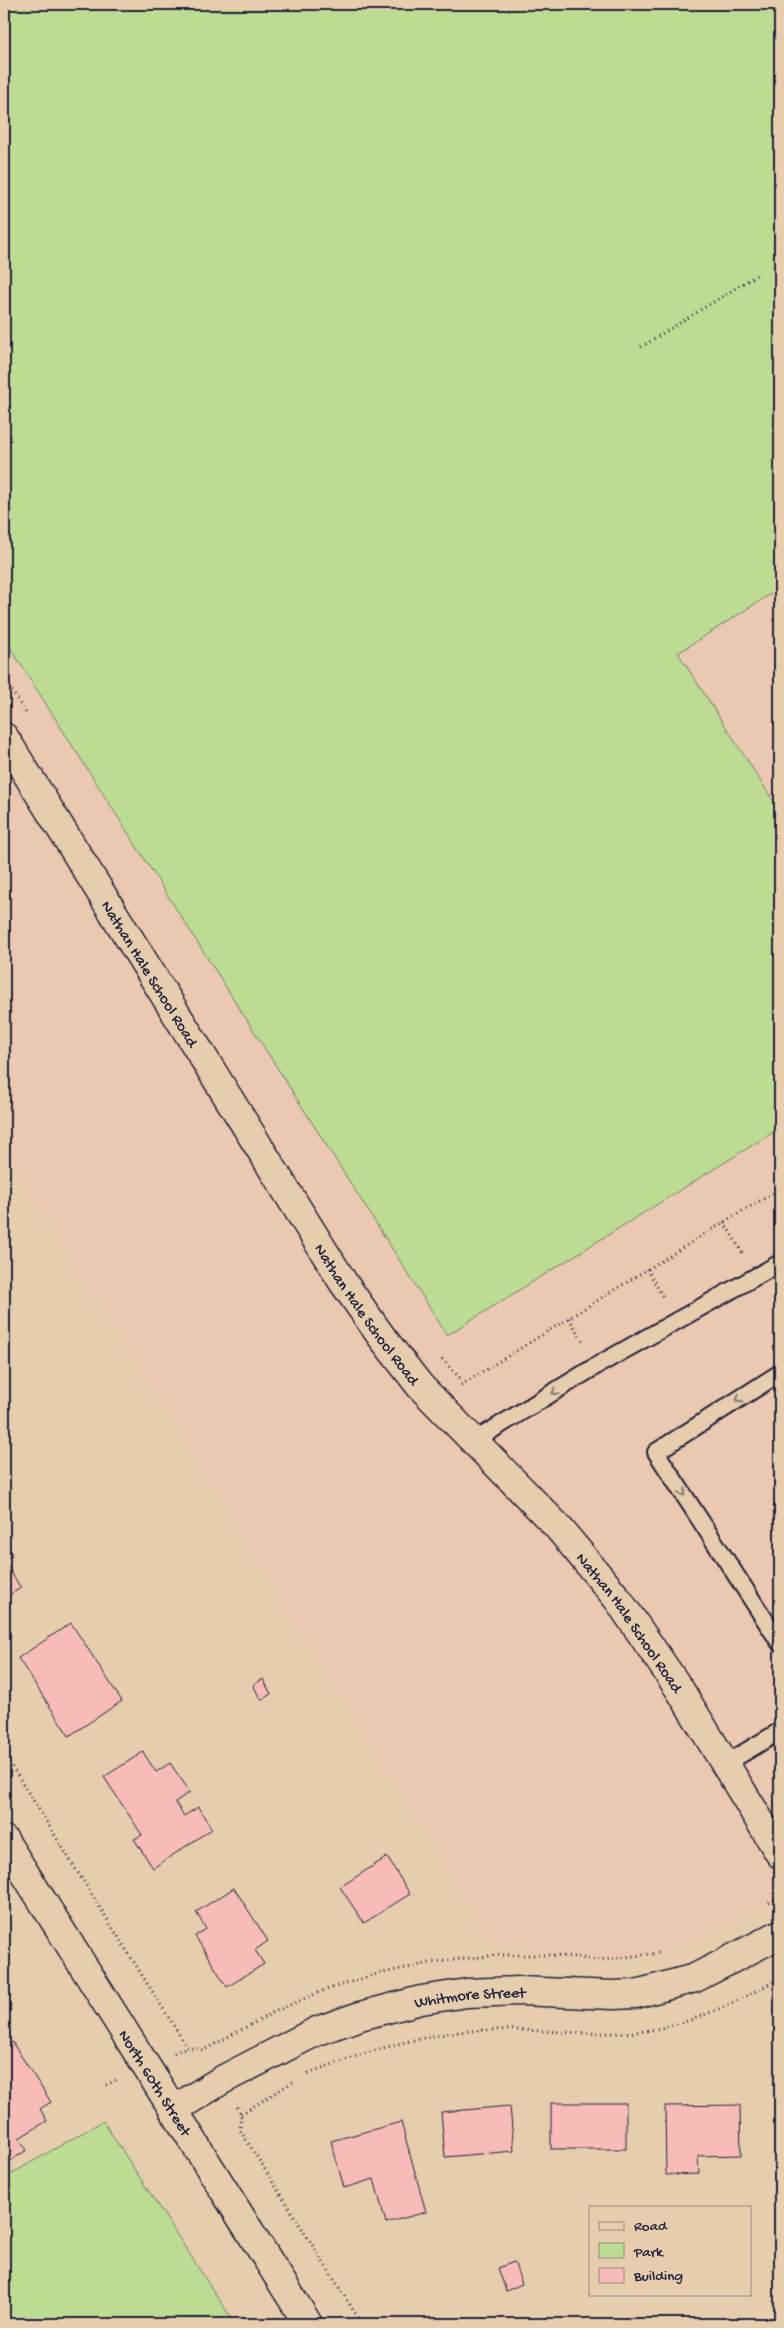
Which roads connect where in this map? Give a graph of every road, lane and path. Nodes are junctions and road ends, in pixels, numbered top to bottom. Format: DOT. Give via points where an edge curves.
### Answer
graph roads {
  1 [pos="760,273"];
  2 [pos="642,347"];
  3 [pos="4,737"];
  4 [pos="780,1189"];
  5 [pos="724,1222"];
  6 [pos="780,1263"];
  7 [pos="647,1269"];
  8 [pos="756,1277"];
  9 [pos="678,1321"];
  10 [pos="780,1373"];
  11 [pos="464,1382"];
  12 [pos="474,1441"];
  13 [pos="780,1642"];
  14 [pos="780,1730"];
  15 [pos="4,1754"];
  16 [pos="725,1764"];
  17 [pos="4,1840"];
  18 [pos="780,1854"];
  19 [pos="780,1934"];
  20 [pos="780,1978"];
  21 [pos="204,2050"];
  22 [pos="173,2110"];
  23 [pos="308,2324"];
  24 [pos="362,2324"];
  1 -- 2 [label="path"];
  3 -- 12 [label="street, Nathan Hale School Road" via="343,1282 420,1386"];
  4 -- 5 [label="path"];
  5 -- 7 [label="path"];
  5 -- 8 [label="path"];
  6 -- 8 [label="lane"];
  7 -- 9 [label="path"];
  7 -- 11 [label="path"];
  8 -- 9 [label="lane"];
  9 -- 12 [label="lane, one-way" via="596,1366"];
  10 -- 13 [label="lane, one-way" via="656,1452"];
  12 -- 16 [label="street, Nathan Hale School Road" via="557,1526 617,1598 680,1690"];
  14 -- 16 [label="lane"];
  15 -- 21 [label="path" via="187,2046"];
  16 -- 18 [label="street, Nathan Hale School Road"];
  17 -- 22 [label="street, North 60th Street"];
  19 -- 22 [label="street, Whitmore Street" via="695,1978 636,1994 467,1993 421,2000 360,2016 317,2031 222,2080"];
  20 -- 24 [label="path" via="745,1998 682,2023 636,2032 524,2029 413,2038 307,2074 241,2114 240,2130"];
  22 -- 23 [label="street, North 60th Street"];
}
